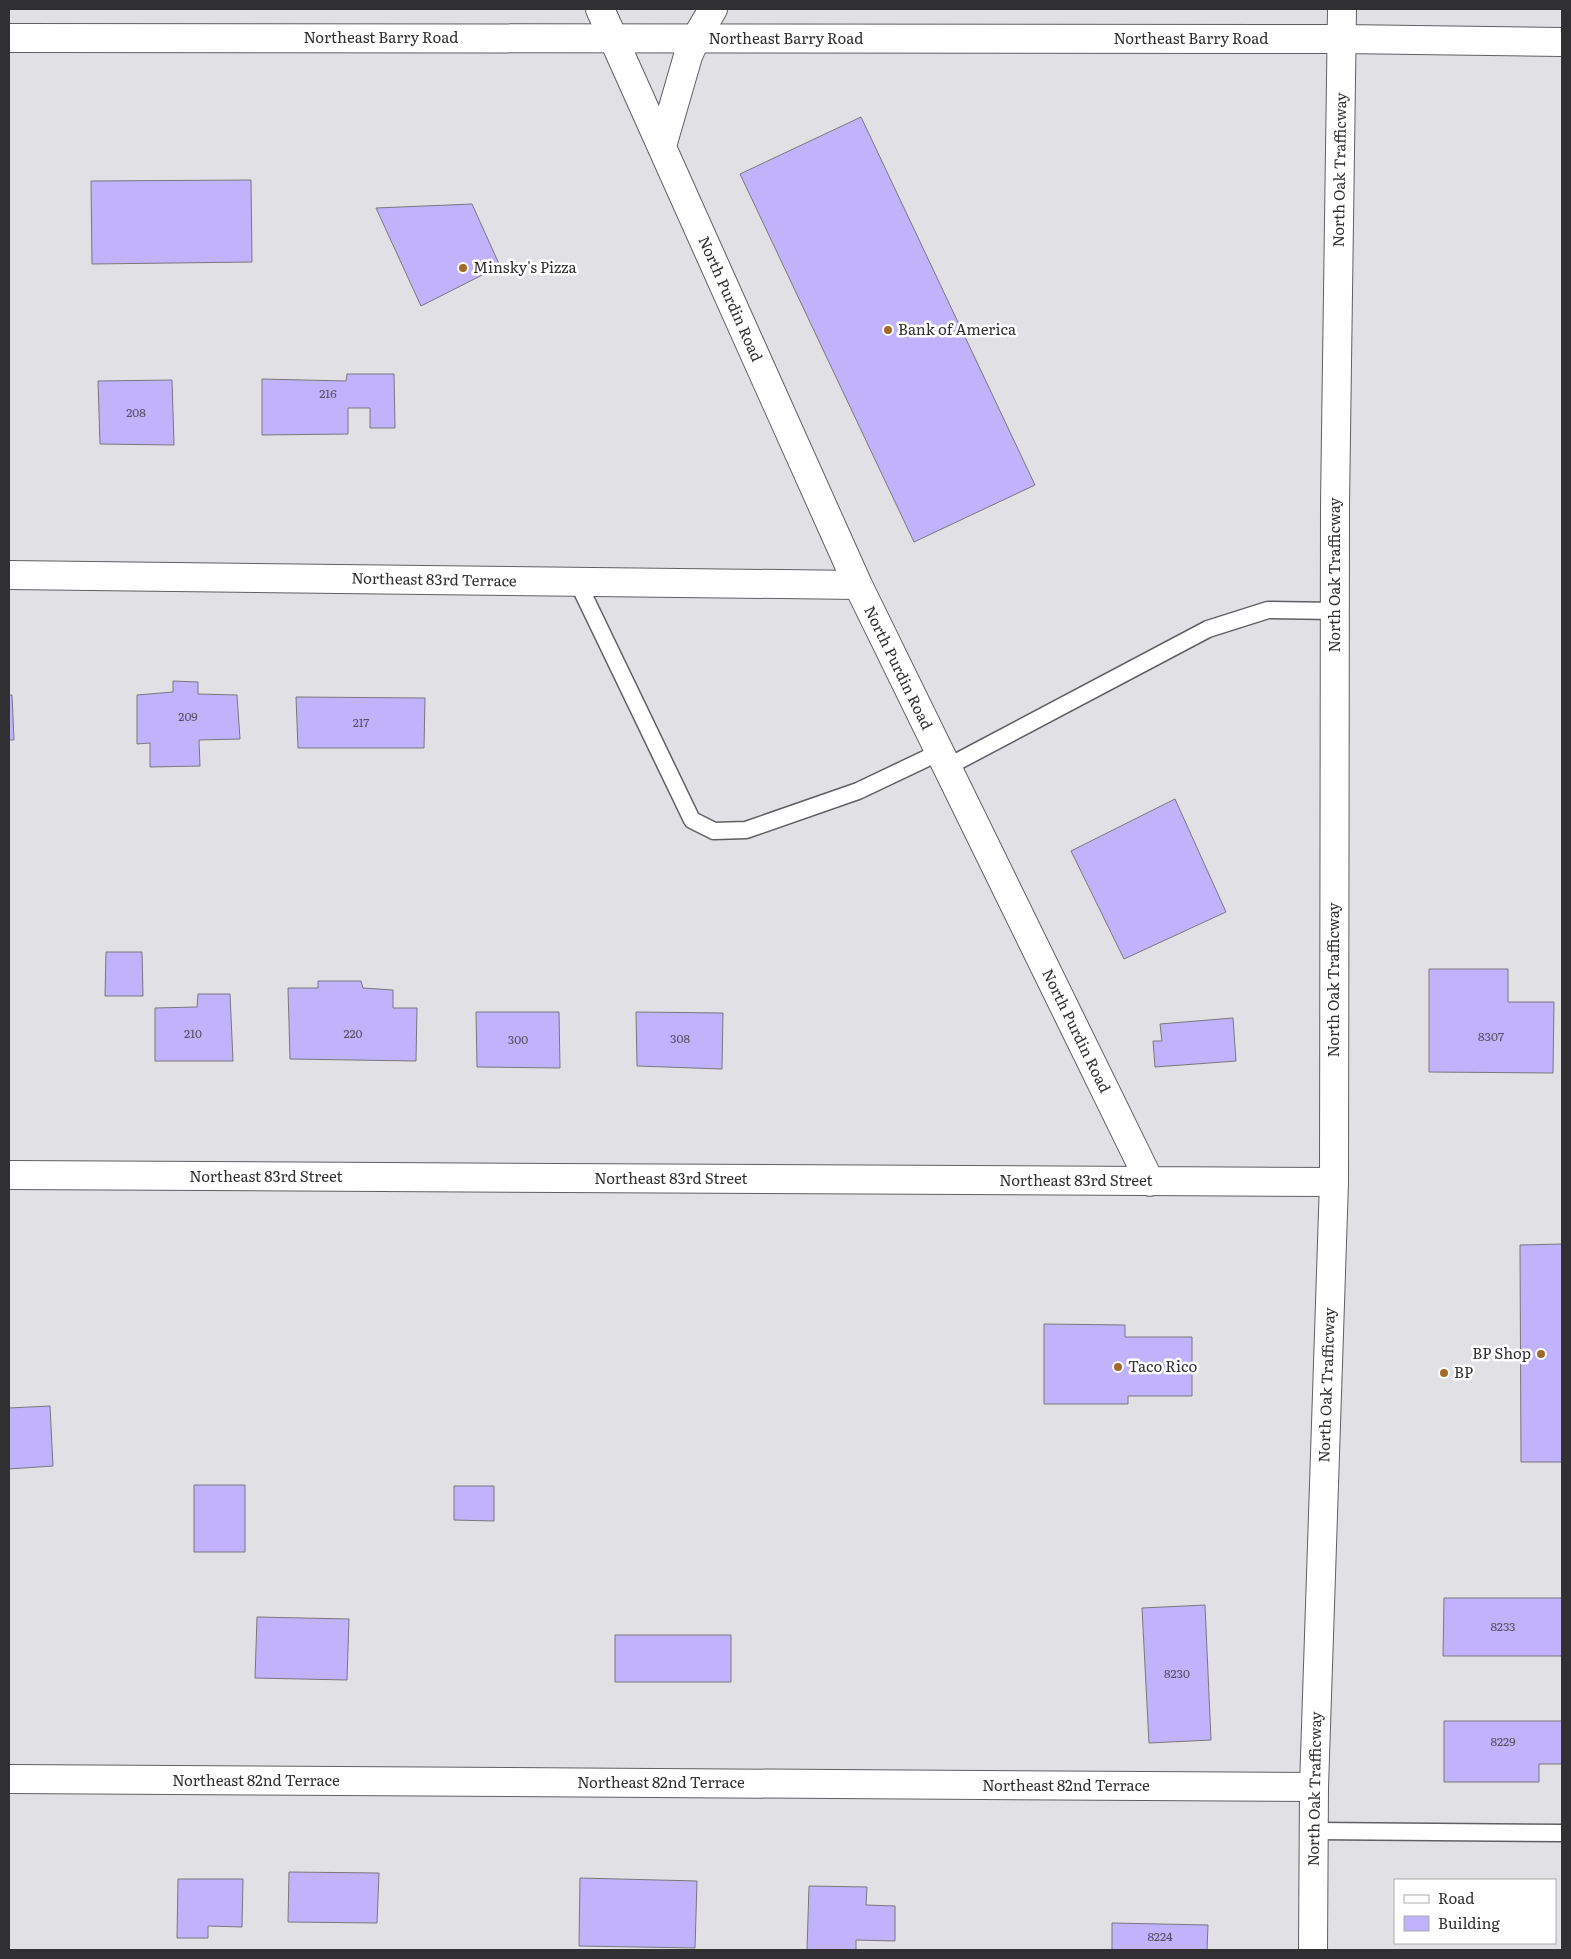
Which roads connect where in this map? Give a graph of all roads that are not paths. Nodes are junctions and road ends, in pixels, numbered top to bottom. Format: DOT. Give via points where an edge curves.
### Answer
graph roads {
  1 [pos="600,9"];
  2 [pos="713,9"];
  3 [pos="1342,9"];
  4 [pos="9,38"];
  5 [pos="613,38"];
  6 [pos="696,38"];
  7 [pos="1342,39"];
  8 [pos="1562,42"];
  9 [pos="662,146"];
  10 [pos="9,576"];
  11 [pos="577,581"];
  12 [pos="858,585"];
  13 [pos="1335,611"];
  14 [pos="943,759"];
  15 [pos="9,1175"];
  16 [pos="1150,1182"];
  17 [pos="1334,1182"];
  18 [pos="9,1779"];
  19 [pos="1314,1787"];
  20 [pos="1314,1831"];
  21 [pos="1562,1833"];
  22 [pos="1313,1950"];
  1 -- 5 [label="street, North Purdin Road"];
  2 -- 6 [label="street"];
  3 -- 7 [label="street, North Oak Trafficway"];
  4 -- 5 [label="street, Northeast Barry Road"];
  5 -- 6 [label="street, Northeast Barry Road"];
  5 -- 9 [label="street, North Purdin Road"];
  6 -- 7 [label="street, Northeast Barry Road"];
  6 -- 9 [label="street"];
  7 -- 8 [label="street, Northeast Barry Road"];
  7 -- 13 [label="street, North Oak Trafficway"];
  9 -- 12 [label="street, North Purdin Road"];
  10 -- 11 [label="street, Northeast 83rd Terrace"];
  11 -- 12 [label="street, Northeast 83rd Terrace"];
  11 -- 14 [label="lane" via="692,820 714,831 746,830"];
  12 -- 14 [label="street, North Purdin Road"];
  13 -- 14 [label="lane" via="1268,610 1208,629"];
  13 -- 17 [label="street, North Oak Trafficway"];
  14 -- 16 [label="street, North Purdin Road"];
  15 -- 16 [label="street, Northeast 83rd Street"];
  16 -- 17 [label="street, Northeast 83rd Street"];
  17 -- 19 [label="street, North Oak Trafficway"];
  18 -- 19 [label="street, Northeast 82nd Terrace"];
  19 -- 20 [label="street, North Oak Trafficway"];
  20 -- 21 [label="lane"];
  20 -- 22 [label="street, North Oak Trafficway"];
}
